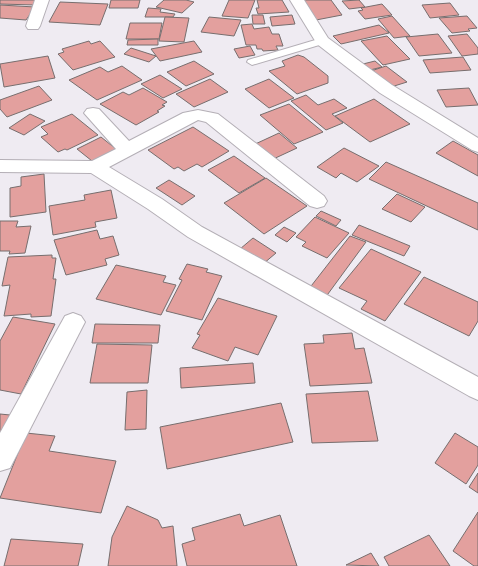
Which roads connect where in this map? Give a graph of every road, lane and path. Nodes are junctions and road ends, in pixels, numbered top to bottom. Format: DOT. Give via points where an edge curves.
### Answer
graph roads {
  1 [pos="42,0"];
  2 [pos="296,0"];
  3 [pos="33,26"];
  4 [pos="322,41"];
  5 [pos="252,62"];
  6 [pos="93,113"];
  7 [pos="478,146"];
  8 [pos="127,150"];
  9 [pos="0,166"];
  10 [pos="95,167"];
  11 [pos="317,201"];
  12 [pos="73,322"];
  13 [pos="478,389"];
  14 [pos="0,459"];
  1 -- 3 [label="street"];
  2 -- 4 [label="street"];
  4 -- 5 [label="lane"];
  4 -- 7 [label="street" via="386,89"];
  6 -- 8 [label="street"];
  8 -- 10 [label="street"];
  8 -- 11 [label="street" via="185,119 198,115 205,116 212,118"];
  9 -- 10 [label="street"];
  10 -- 13 [label="street" via="195,232"];
  12 -- 14 [label="street"];
}
